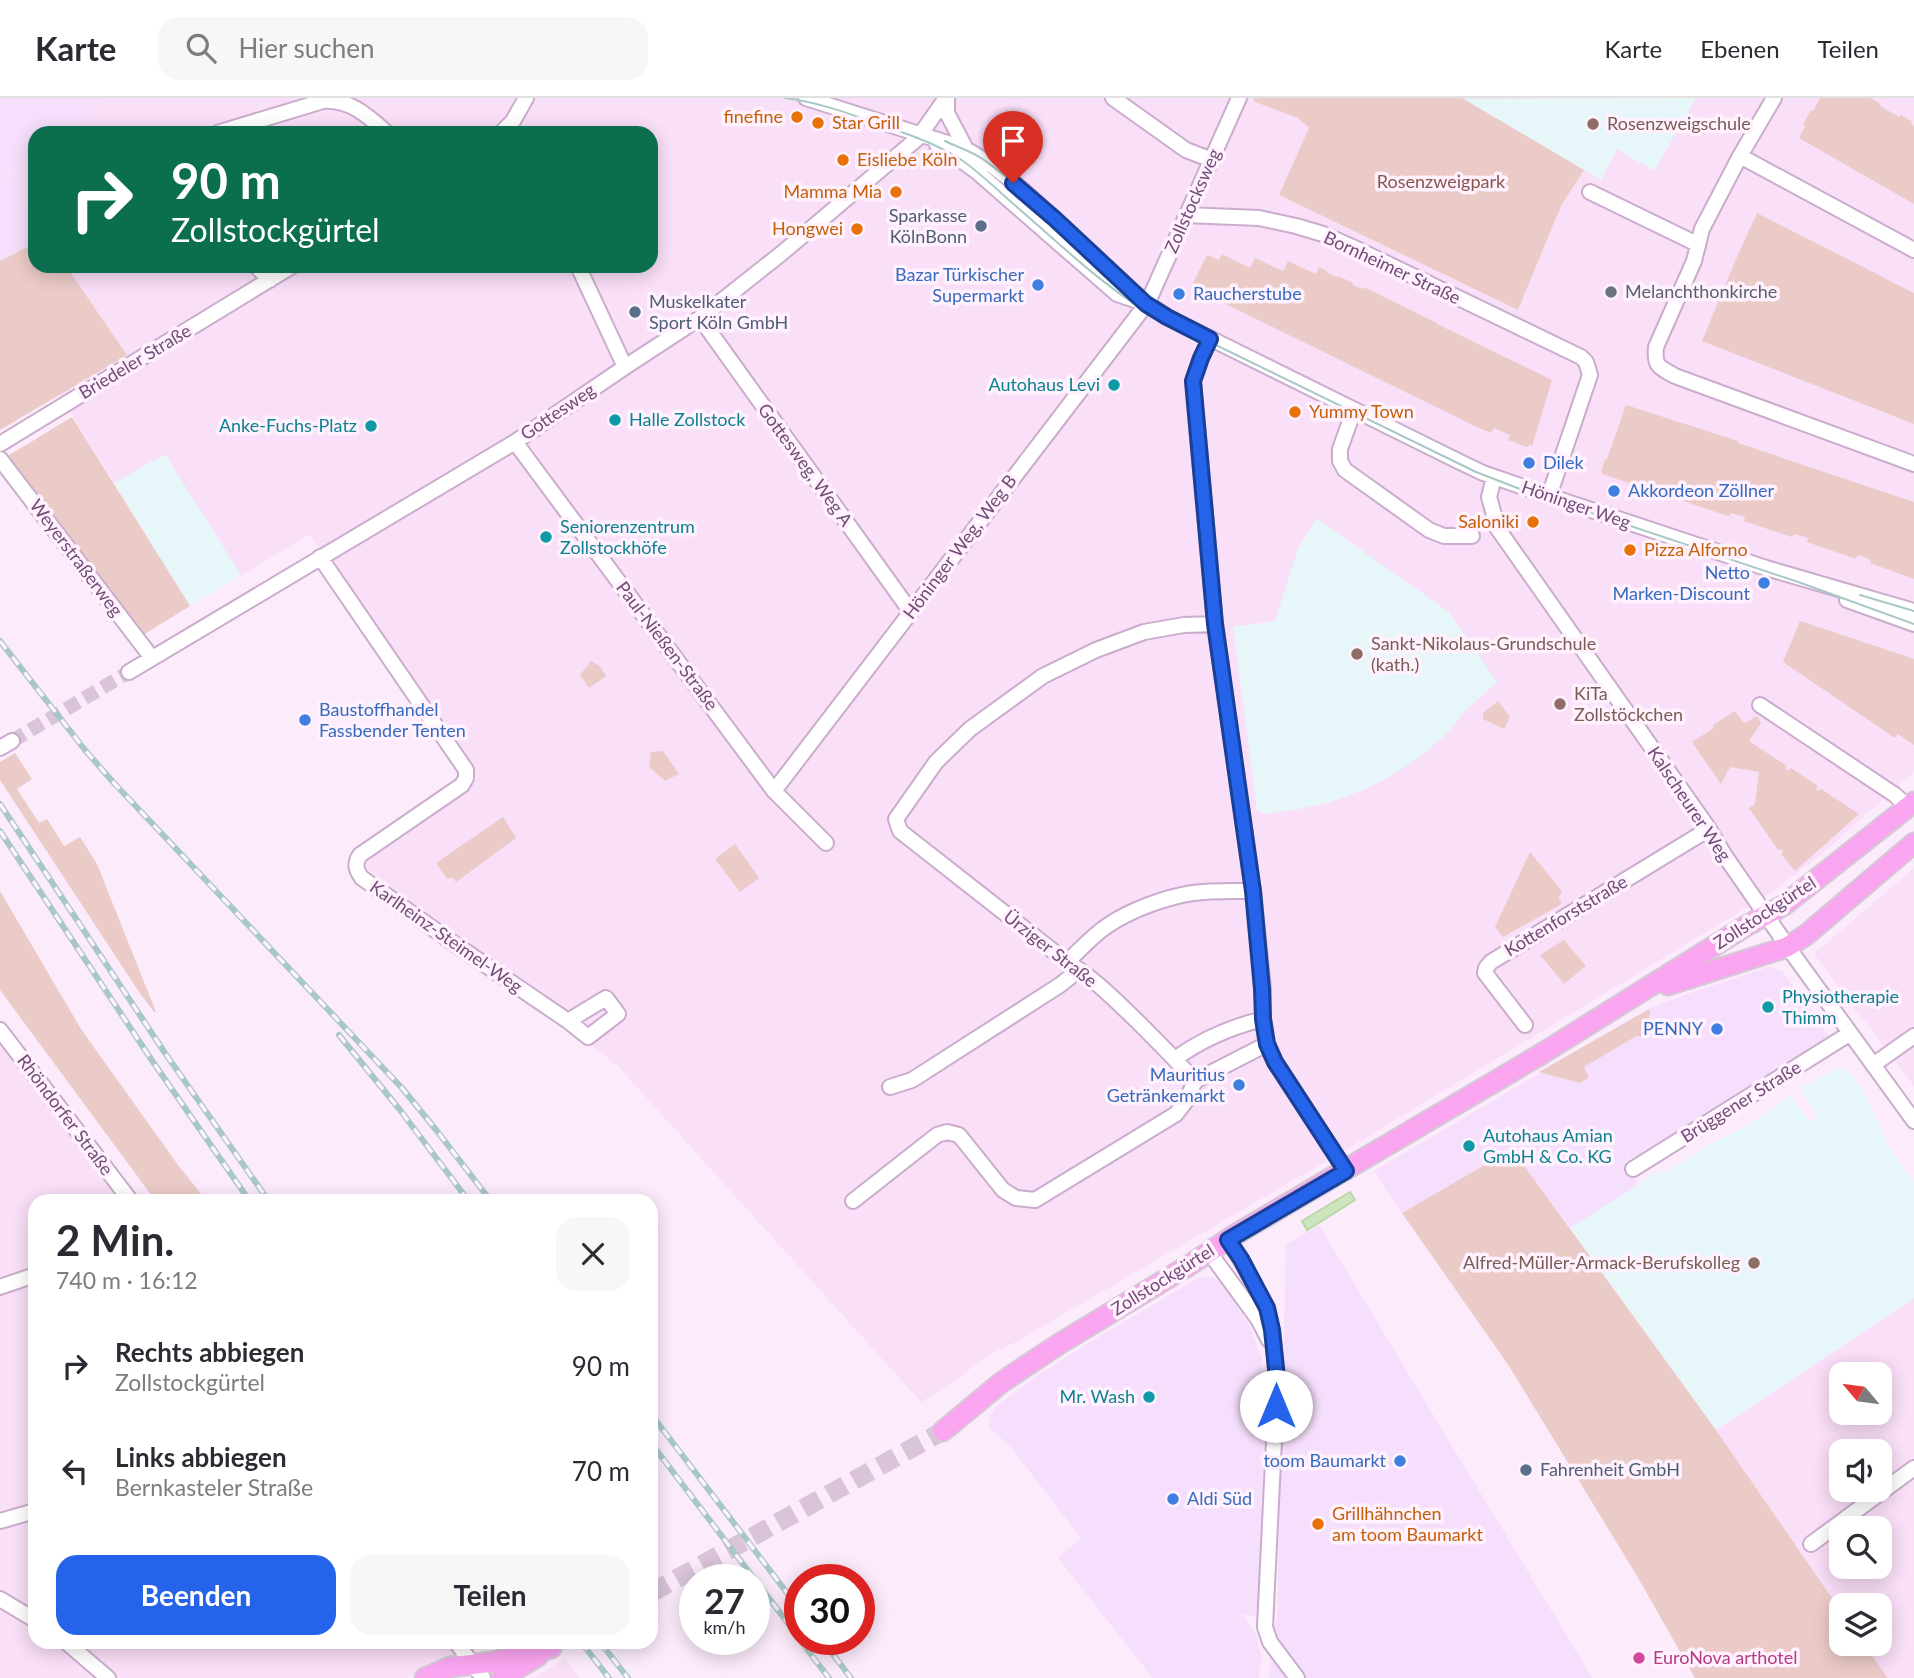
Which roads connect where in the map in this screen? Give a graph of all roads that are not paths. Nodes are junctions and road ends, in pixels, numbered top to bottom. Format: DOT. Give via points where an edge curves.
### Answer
graph roads {
  1 [pos="526,98"];
  2 [pos="806,98"];
  3 [pos="947,98"];
  4 [pos="1113,98"];
  5 [pos="1239,98"];
  6 [pos="1774,98"];
  7 [pos="240,126"];
  8 [pos="379,126"];
  9 [pos="508,126"];
  10 [pos="921,135"];
  11 [pos="966,149"];
  12 [pos="1740,156"];
  13 [pos="1212,160"];
  14 [pos="1590,192"];
  15 [pos="1186,215"];
  16 [pos="1697,244"];
  17 [pos="1914,250"];
  18 [pos="263,273"];
  19 [pos="281,273"];
  20 [pos="581,273"];
  21 [pos="270,280"];
  22 [pos="1146,304"];
  23 [pos="700,318"];
  24 [pos="1210,339"];
  25 [pos="625,367"];
  26 [pos="1354,410"];
  27 [pos="515,442"];
  28 [pos="0,444"];
  29 [pos="0,459"];
  30 [pos="1914,464"];
  31 [pos="1494,477"];
  32 [pos="1549,496"];
  33 [pos="1472,536"];
  34 [pos="320,557"];
  35 [pos="1805,580"];
  36 [pos="1914,611"];
  37 [pos="911,612"];
  38 [pos="1215,624"];
  39 [pos="1914,624"];
  40 [pos="152,658"];
  41 [pos="130,672"];
  42 [pos="1760,705"];
  43 [pos="774,791"];
  44 [pos="1911,804"];
  45 [pos="1709,829"];
  46 [pos="1914,842"];
  47 [pos="826,843"];
  48 [pos="1253,891"];
  49 [pos="1766,914"];
  50 [pos="1787,947"];
  51 [pos="1073,966"];
  52 [pos="1643,992"];
  53 [pos="1263,1019"];
  54 [pos="568,1021"];
  55 [pos="1525,1025"];
  56 [pos="0,1030"];
  57 [pos="1849,1034"];
  58 [pos="1914,1036"];
  59 [pos="1267,1044"];
  60 [pos="1175,1059"];
  61 [pos="1873,1065"];
  62 [pos="1195,1081"];
  63 [pos="890,1087"];
  64 [pos="1914,1121"];
  65 [pos="1633,1169"];
  66 [pos="1346,1171"];
  67 [pos="125,1194"];
  68 [pos="853,1201"];
  69 [pos="1228,1240"];
  70 [pos="1209,1252"];
  71 [pos="28,1277"];
  72 [pos="0,1287"];
  73 [pos="1273,1347"];
  74 [pos="943,1432"];
  75 [pos="1914,1468"];
  76 [pos="28,1513"];
  77 [pos="0,1521"];
  78 [pos="1811,1544"];
  79 [pos="0,1599"];
  80 [pos="28,1616"];
  81 [pos="74,1649"];
  82 [pos="461,1649"];
  83 [pos="547,1649"];
  84 [pos="549,1649"];
  85 [pos="478,1671"];
  86 [pos="108,1678"];
  87 [pos="425,1678"];
  88 [pos="502,1678"];
  89 [pos="1297,1678"];
  1 -- 9 [label="street"];
  2 -- 10 [label="street, Höninger Weg"];
  3 -- 10 [label="street, Gottesweg"];
  3 -- 11 [label="street" via="947,113"];
  4 -- 13 [label="street" via="1186,150"];
  5 -- 13 [label="street, Zollstocksweg"];
  6 -- 12 [label="street"];
  7 -- 8 [label="street" via="335,100 366,114"];
  10 -- 11 [label="street, Höninger Weg"];
  10 -- 22 [label="street, Höninger Weg" via="976,171 1117,294"];
  10 -- 23 [label="street, Gottesweg"];
  11 -- 22 [label="street, Höninger Weg" via="1055,219"];
  12 -- 16 [label="street"];
  12 -- 17 [label="street"];
  13 -- 15 [label="street, Zollstocksweg"];
  14 -- 16 [label="street"];
  15 -- 22 [label="street, Zollstocksweg"];
  15 -- 32 [label="street, Bornheimer Straße" via="1259,218 1323,234 1586,362 1590,375"];
  16 -- 30 [label="street" via="1656,347 1659,368"];
  18 -- 21 [label="street"];
  19 -- 21 [label="street, Briedeler Straße"];
  20 -- 25 [label="street"];
  21 -- 28 [label="street, Briedeler Straße"];
  22 -- 24 [label="street, Höninger Weg"];
  22 -- 37 [label="street, Höninger Weg, Weg B"];
  23 -- 25 [label="street, Gottesweg"];
  23 -- 37 [label="street, Gottesweg, Weg A"];
  24 -- 26 [label="street, Höninger Weg"];
  24 -- 38 [label="street" via="1193,381"];
  25 -- 27 [label="street, Gottesweg"];
  26 -- 31 [label="street, Höninger Weg"];
  26 -- 33 [label="street" via="1340,449 1345,470 1429,530 1444,536"];
  27 -- 34 [label="street, Gottesweg"];
  27 -- 43 [label="street, Paul-Nießen-Straße"];
  29 -- 40 [label="street, Weyerstraßerweg"];
  31 -- 32 [label="street, Höninger Weg"];
  31 -- 45 [label="street, Kalscheurer Weg" via="1489,497 1498,529"];
  32 -- 35 [label="street, Höninger Weg"];
  34 -- 40 [label="street, Gottesweg"];
  34 -- 54 [label="street, Karlheinz-Steimel-Weg" via="466,769 462,785 360,855 358,873"];
  35 -- 36 [label="street, Höninger Weg"];
  35 -- 39 [label="street, Höninger Weg"];
  37 -- 43 [label="street, Höninger Weg, Weg B"];
  38 -- 48 [label="street"];
  38 -- 51 [label="street, Ürziger Straße" via="1144,632 1044,676 970,729 936,762 896,819 900,831"];
  40 -- 41 [label="street, Gottesweg"];
  42 -- 44 [label="street"];
  43 -- 47 [label="street, Paul-Nießen-Straße"];
  44 -- 49 [label="main road, Zollstockgürtel" via="1796,897"];
  45 -- 49 [label="street, Kalscheurer Weg"];
  45 -- 55 [label="street, Kottenforststraße" via="1491,962 1485,973"];
  46 -- 50 [label="main road, Zollstockgürtel"];
  48 -- 51 [label="street" via="1195,893 1139,910 1089,940"];
  48 -- 53 [label="street"];
  49 -- 50 [label="street, Kalscheurer Weg"];
  49 -- 52 [label="main road, Zollstockgürtel"];
  50 -- 52 [label="main road, Zollstockgürtel"];
  50 -- 57 [label="street, Kalscheurer Weg"];
  51 -- 60 [label="street, Ürziger Straße"];
  51 -- 63 [label="street" via="1060,985 912,1080"];
  52 -- 66 [label="main road, Zollstockgürtel"];
  53 -- 59 [label="street"];
  53 -- 60 [label="street" via="1234,1027"];
  56 -- 67 [label="street, Rhöndorfer Straße"];
  57 -- 61 [label="street, Kalscheurer Weg"];
  57 -- 65 [label="street, Brüggener Straße"];
  58 -- 61 [label="street"];
  59 -- 62 [label="street"];
  59 -- 66 [label="street"];
  60 -- 62 [label="street, Ürziger Straße"];
  61 -- 64 [label="street, Kalscheurer Weg"];
  62 -- 68 [label="street" via="1177,1114 1035,1200 1016,1198 1003,1190 959,1135 947,1132"];
  66 -- 69 [label="main road, Zollstockgürtel"];
  69 -- 70 [label="main road, Zollstockgürtel"];
  69 -- 73 [label="street" via="1267,1308"];
  70 -- 73 [label="street"];
  70 -- 74 [label="main road, Zollstockgürtel" via="1002,1382"];
  71 -- 72 [label="street"];
  73 -- 89 [label="street" via="1277,1378 1265,1627 1270,1642"];
  75 -- 78 [label="street"];
  76 -- 77 [label="street"];
  79 -- 80 [label="street"];
  81 -- 86 [label="street"];
  82 -- 85 [label="street"];
  83 -- 85 [label="main road" via="493,1662"];
  84 -- 88 [label="main road"];
  85 -- 87 [label="main road" via="450,1667"];
}
